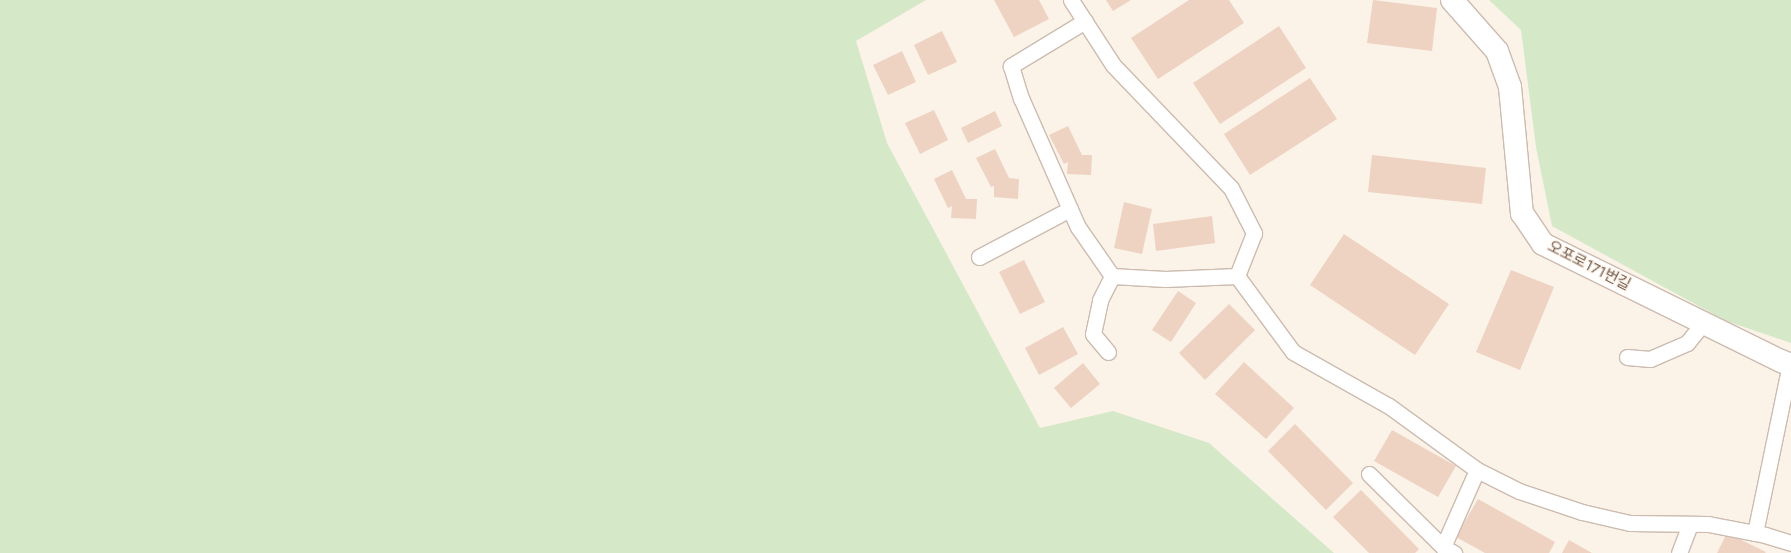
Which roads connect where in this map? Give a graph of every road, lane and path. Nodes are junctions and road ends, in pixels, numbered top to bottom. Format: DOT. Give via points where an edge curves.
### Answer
graph roads {
  1 [pos="1071,0"];
  2 [pos="1452,0"];
  3 [pos="1085,21"];
  4 [pos="1070,209"];
  5 [pos="979,257"];
  6 [pos="1112,276"];
  7 [pos="1236,276"];
  8 [pos="1703,323"];
  9 [pos="1108,352"];
  10 [pos="1627,357"];
  11 [pos="1790,364"];
  12 [pos="1477,470"];
  13 [pos="1369,474"];
  14 [pos="1690,524"];
  15 [pos="1755,533"];
  16 [pos="1791,543"];
  17 [pos="1449,550"];
  18 [pos="1679,553"];
  1 -- 3 [label="lane"];
  2 -- 8 [label="street, 오포로171번길" via="1497,51 1510,86 1522,213 1543,244"];
  3 -- 4 [label="lane" via="1010,66 1021,98"];
  3 -- 7 [label="lane" via="1113,65 1231,188 1254,233"];
  4 -- 5 [label="lane"];
  4 -- 6 [label="lane" via="1078,227"];
  6 -- 7 [label="lane" via="1165,279"];
  6 -- 9 [label="lane" via="1100,300 1093,334"];
  7 -- 12 [label="lane" via="1292,352 1389,406"];
  8 -- 10 [label="lane" via="1687,343 1650,359"];
  8 -- 11 [label="street, 오포로171번길"];
  11 -- 15 [label="lane"];
  12 -- 14 [label="lane" via="1519,491 1582,512 1630,523"];
  12 -- 17 [label="lane"];
  13 -- 17 [label="lane"];
  14 -- 15 [label="lane" via="1708,524"];
  14 -- 18 [label="lane"];
  15 -- 16 [label="lane"];
}
